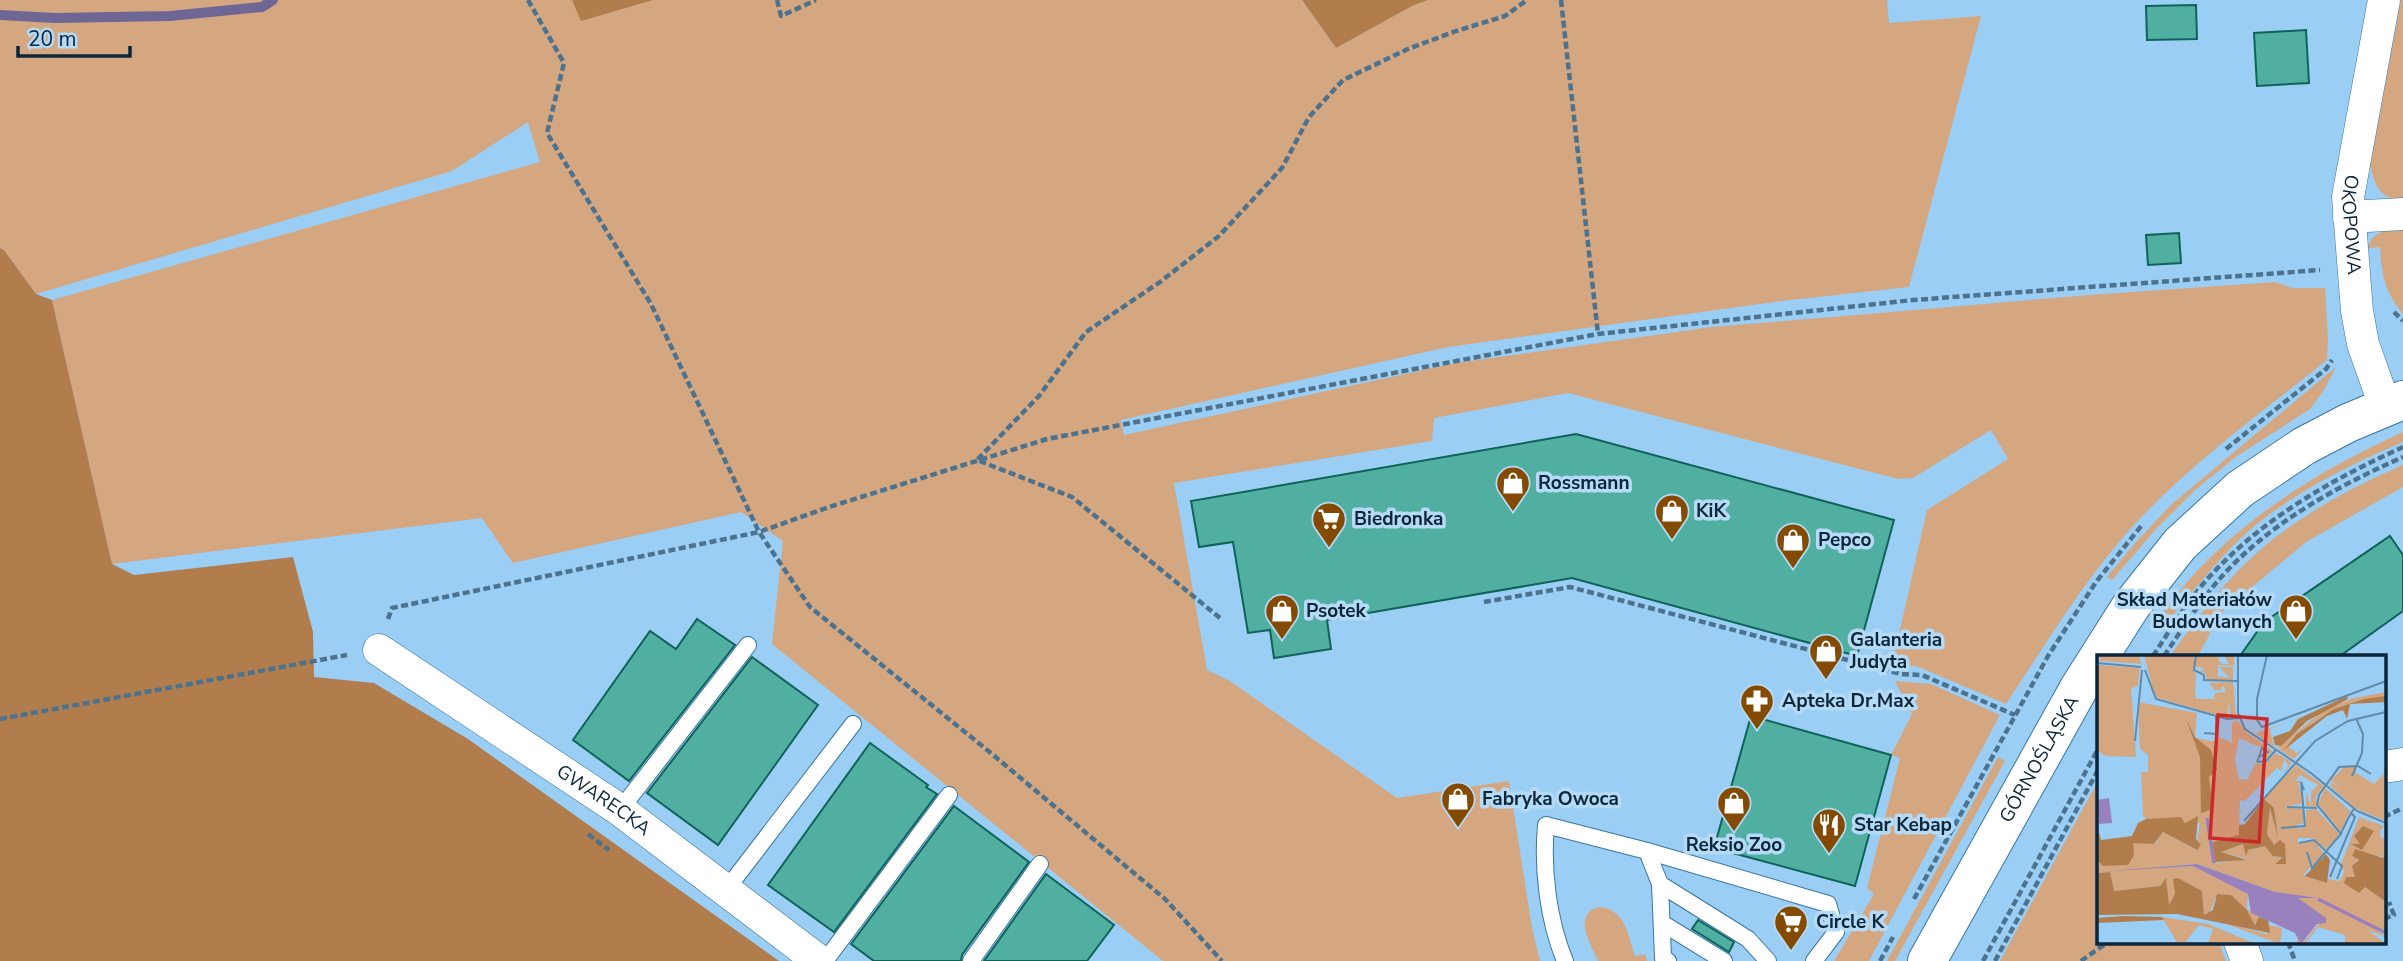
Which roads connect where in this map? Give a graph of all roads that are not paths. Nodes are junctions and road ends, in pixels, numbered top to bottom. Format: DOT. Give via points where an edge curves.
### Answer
graph roads {
  1 [pos="2384,0"];
  2 [pos="2403,214"];
  3 [pos="2349,217"];
  4 [pos="2394,403"];
  5 [pos="748,645"];
  6 [pos="379,650"];
  7 [pos="2107,655"];
  8 [pos="2097,676"];
  9 [pos="2088,694"];
  10 [pos="853,724"];
  11 [pos="949,795"];
  12 [pos="620,810"];
  13 [pos="1647,850"];
  14 [pos="1040,864"];
  15 [pos="1660,884"];
  16 [pos="726,890"];
  17 [pos="1662,923"];
  18 [pos="2242,944"];
  19 [pos="819,961"];
  20 [pos="825,961"];
  21 [pos="971,961"];
  22 [pos="1565,961"];
  23 [pos="1668,961"];
  24 [pos="1724,961"];
  25 [pos="1768,961"];
  26 [pos="1814,961"];
  27 [pos="1927,961"];
  28 [pos="2247,961"];
  1 -- 3 [label="street, OKOPOWA" via="2352,169"];
  2 -- 3 [label="street"];
  3 -- 4 [label="street, OKOPOWA" via="2363,344"];
  4 -- 7 [label="street, GÓRNOŚLĄSKA" via="2304,446 2240,489 2180,544 2131,606"];
  5 -- 12 [label="lane"];
  6 -- 12 [label="street, GWARECKA"];
  8 -- 9 [label="street, GÓRNOŚLĄSKA"];
  9 -- 27 [label="street, GÓRNOŚLĄSKA"];
  10 -- 16 [label="lane"];
  11 -- 20 [label="lane"];
  12 -- 16 [label="street, GWARECKA"];
  13 -- 15 [label="lane"];
  13 -- 22 [label="lane" via="1546,825 1546,872 1555,937"];
  13 -- 26 [label="lane" via="1828,904 1836,932"];
  14 -- 21 [label="lane"];
  15 -- 17 [label="lane"];
  15 -- 25 [label="lane" via="1748,939"];
  16 -- 19 [label="street, GWARECKA"];
  17 -- 23 [label="lane" via="1663,958"];
  17 -- 24 [label="lane"];
  18 -- 28 [label="street"];
}
